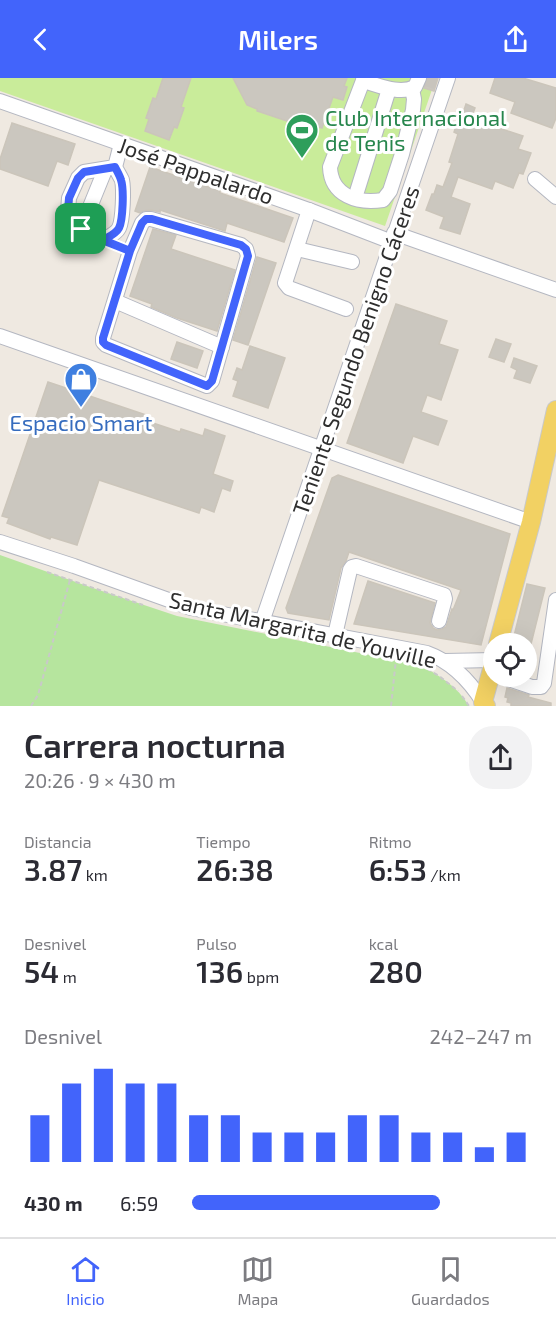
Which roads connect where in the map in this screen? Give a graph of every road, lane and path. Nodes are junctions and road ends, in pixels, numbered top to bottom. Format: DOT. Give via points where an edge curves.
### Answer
graph roads {
  1 [pos="363,80"];
  2 [pos="443,82"];
  3 [pos="416,84"];
  4 [pos="390,88"];
  5 [pos="0,101"];
  6 [pos="121,144"];
  7 [pos="110,168"];
  8 [pos="535,179"];
  9 [pos="556,197"];
  10 [pos="355,198"];
  11 [pos="309,210"];
  12 [pos="81,229"];
  13 [pos="393,237"];
  14 [pos="103,240"];
  15 [pos="297,249"];
  16 [pos="130,251"];
  17 [pos="352,262"];
  18 [pos="556,290"];
  19 [pos="115,301"];
  20 [pos="346,309"];
  21 [pos="0,336"];
  22 [pos="222,346"];
  23 [pos="556,410"];
  24 [pos="322,448"];
  25 [pos="531,522"];
  26 [pos="0,542"];
  27 [pos="70,580"];
  28 [pos="556,600"];
  29 [pos="439,621"];
  30 [pos="262,622"];
  31 [pos="501,633"];
  32 [pos="334,635"];
  33 [pos="396,659"];
  34 [pos="445,661"];
  35 [pos="483,667"];
  36 [pos="489,687"];
  37 [pos="537,687"];
  38 [pos="485,704"];
  39 [pos="31,706"];
  40 [pos="391,706"];
  1 -- 4 [label="street"];
  1 -- 10 [label="street" via="330,167 338,190"];
  2 -- 13 [label="street, Teniente Segundo Benigno Cáceres"];
  3 -- 4 [label="street" via="407,91"];
  3 -- 10 [label="street" via="413,110 390,191 383,200 362,202"];
  4 -- 10 [label="street"];
  5 -- 6 [label="street, José Pappalardo"];
  6 -- 7 [label="street"];
  6 -- 11 [label="street, José Pappalardo"];
  7 -- 12 [label="street"];
  7 -- 12 [label="street" via="84,172 78,178 68,211 73,226"];
  7 -- 14 [label="street" via="121,179 122,213 118,229"];
  8 -- 9 [label="street"];
  11 -- 13 [label="street, José Pappalardo"];
  11 -- 15 [label="street"];
  12 -- 14 [label="street"];
  13 -- 18 [label="street, José Pappalardo"];
  13 -- 24 [label="street, Teniente Segundo Benigno Cáceres"];
  14 -- 16 [label="street"];
  15 -- 17 [label="street"];
  15 -- 20 [label="street" via="286,285"];
  16 -- 19 [label="street"];
  16 -- 22 [label="street" via="146,219 246,249 248,256"];
  19 -- 22 [label="street"];
  19 -- 22 [label="street" via="103,338 106,345 207,386"];
  21 -- 24 [label="street"];
  23 -- 25 [label="main road"];
  24 -- 25 [label="street"];
  24 -- 30 [label="street, Teniente Segundo Benigno Cáceres"];
  25 -- 31 [label="main road"];
  26 -- 30 [label="street, Santa Margarita de Youville" via="191,608"];
  27 -- 39 [label="path" via="38,695"];
  28 -- 37 [label="street" via="544,683"];
  29 -- 32 [label="street" via="444,595 356,566 350,570"];
  30 -- 32 [label="street, Santa Margarita de Youville"];
  32 -- 34 [label="street, Santa Margarita de Youville" via="427,653"];
  33 -- 40 [label="path"];
  34 -- 35 [label="street"];
  34 -- 38 [label="street, Santa Margarita de Youville" via="466,677"];
  36 -- 38 [label="main road"];
}
